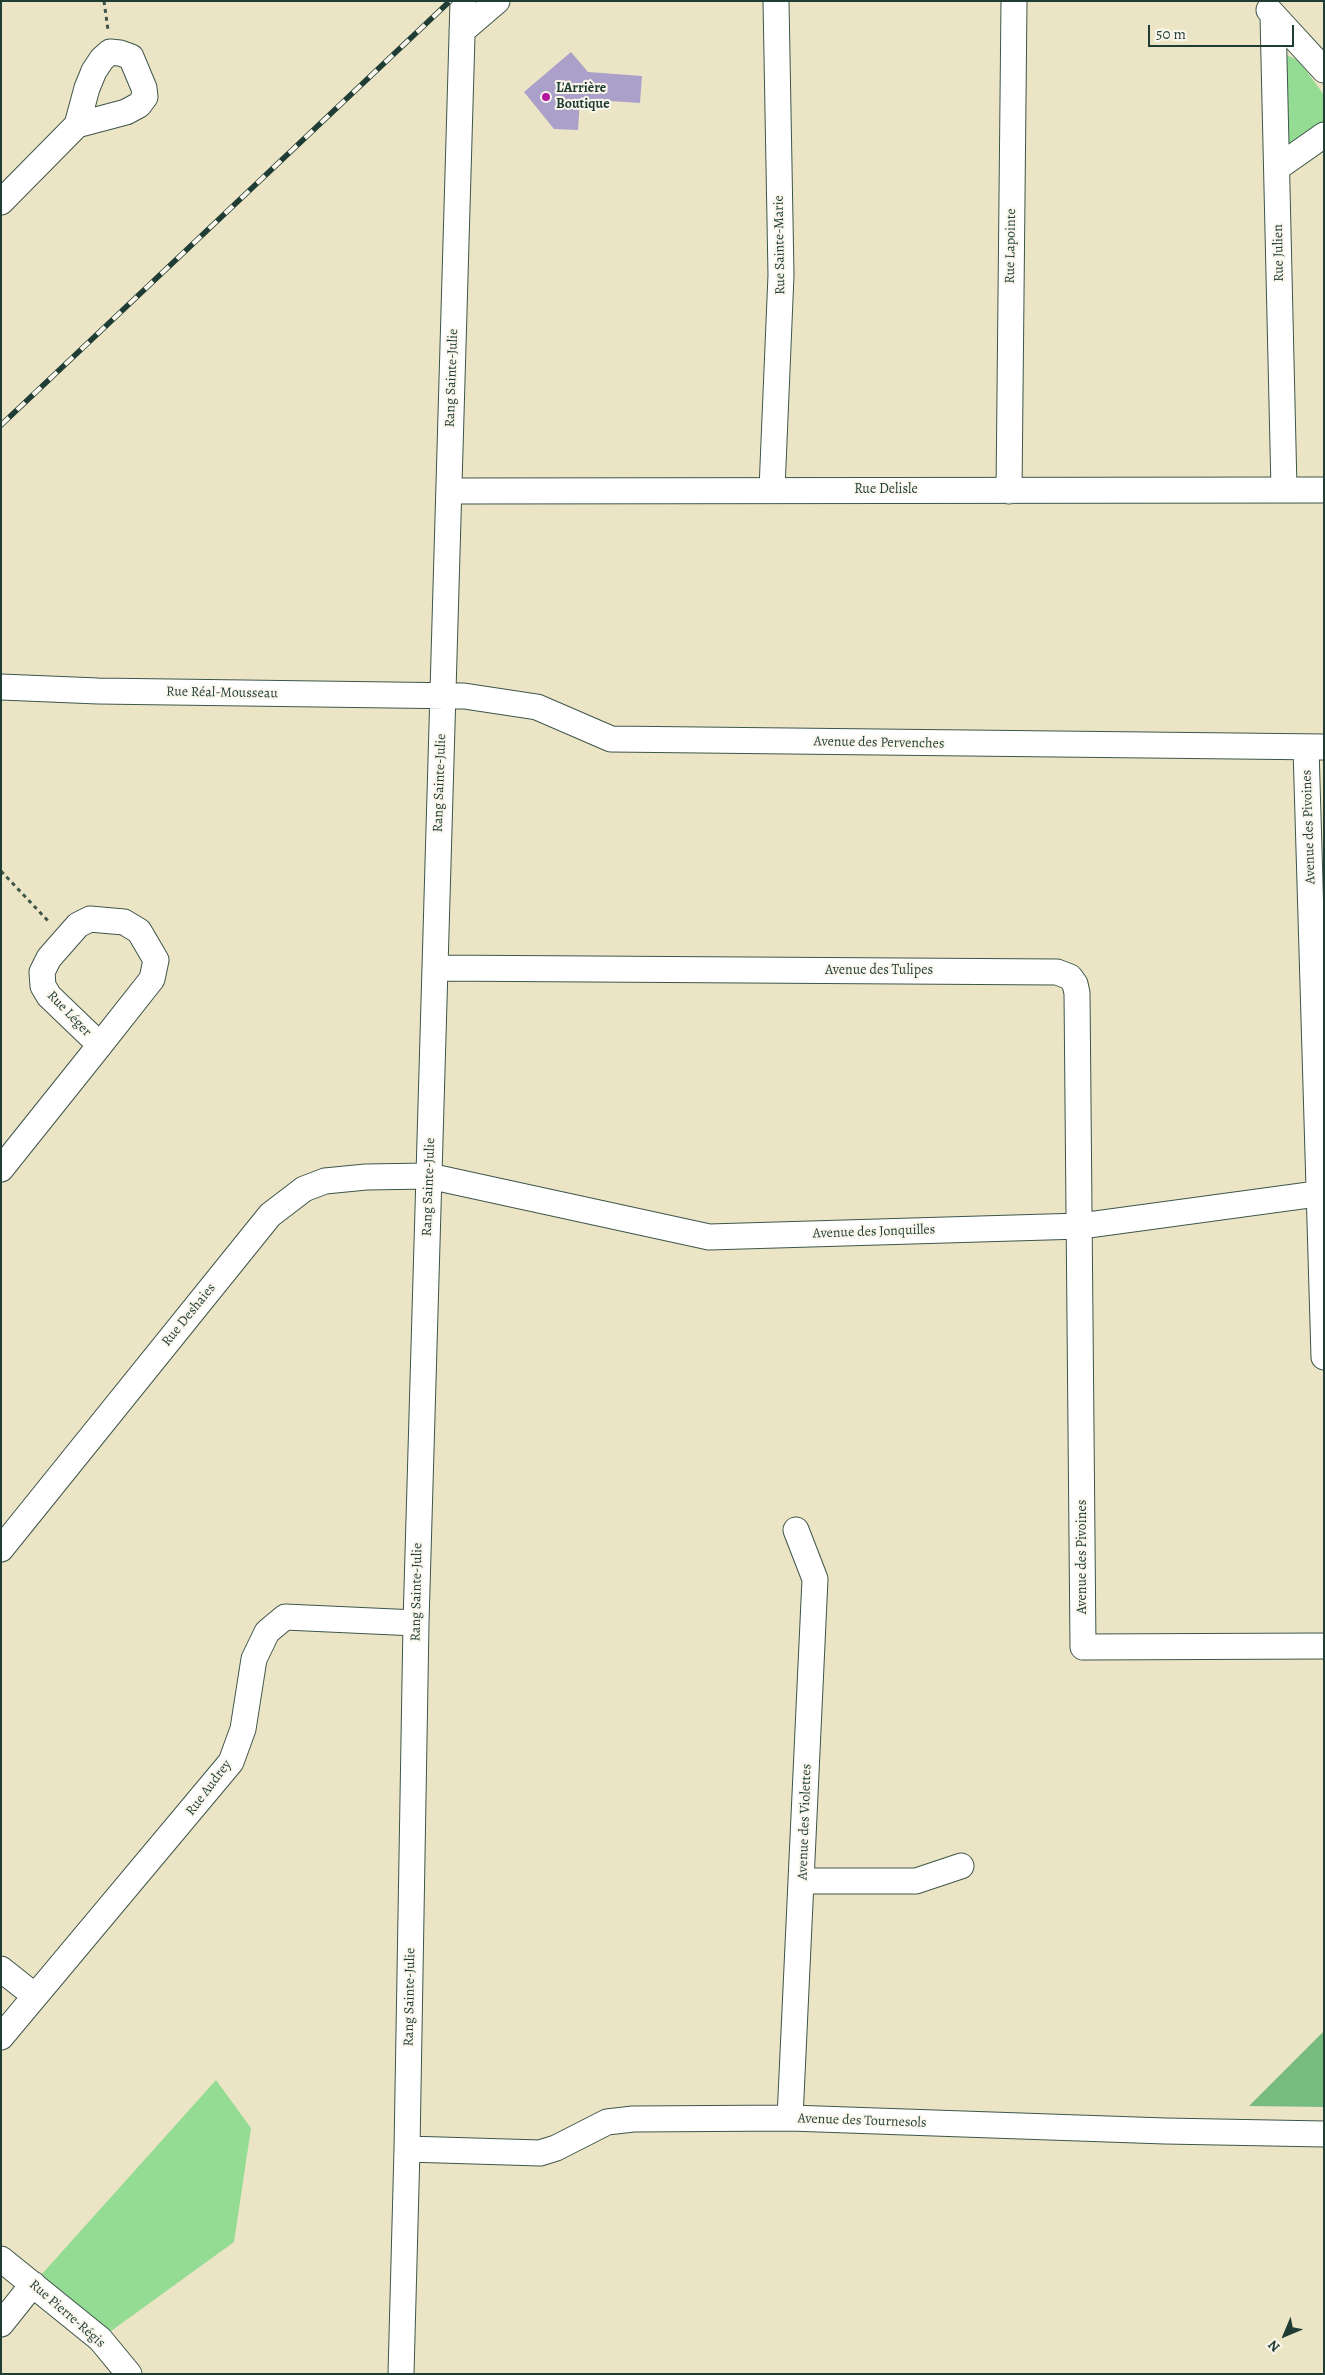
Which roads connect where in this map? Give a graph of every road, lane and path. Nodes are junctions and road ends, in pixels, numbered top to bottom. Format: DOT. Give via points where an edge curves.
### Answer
graph roads {
  1 [pos="104,1"];
  2 [pos="462,1"];
  3 [pos="497,1"];
  4 [pos="776,1"];
  5 [pos="1014,1"];
  6 [pos="1268,8"];
  7 [pos="462,32"];
  8 [pos="110,52"];
  9 [pos="1324,70"];
  10 [pos="77,125"];
  11 [pos="1324,135"];
  12 [pos="1277,168"];
  13 [pos="1,202"];
  14 [pos="772,489"];
  15 [pos="1284,489"];
  16 [pos="1324,490"];
  17 [pos="449,491"];
  18 [pos="1009,491"];
  19 [pos="1,687"];
  20 [pos="443,695"];
  21 [pos="1315,748"];
  22 [pos="1,871"];
  23 [pos="64,938"];
  24 [pos="435,968"];
  25 [pos="100,1046"];
  26 [pos="1,1169"];
  27 [pos="429,1176"];
  28 [pos="1322,1193"];
  29 [pos="1081,1226"];
  30 [pos="1324,1357"];
  31 [pos="796,1530"];
  32 [pos="1,1549"];
  33 [pos="416,1623"];
  34 [pos="1324,1646"];
  35 [pos="961,1866"];
  36 [pos="803,1881"];
  37 [pos="1,1969"];
  38 [pos="35,1996"];
  39 [pos="1,2037"];
  40 [pos="790,2118"];
  41 [pos="1324,2134"];
  42 [pos="407,2149"];
  43 [pos="1,2258"];
  44 [pos="33,2284"];
  45 [pos="1,2324"];
  46 [pos="130,2374"];
  47 [pos="401,2374"];
  1 -- 8 [label="path"];
  2 -- 7 [label="street, Rang Sainte-Julie"];
  3 -- 7 [label="street"];
  4 -- 14 [label="street, Rue Sainte-Marie" via="782,275"];
  5 -- 18 [label="street, Rue Lapointe"];
  6 -- 9 [label="street"];
  6 -- 12 [label="street, Rue Julien"];
  7 -- 17 [label="street, Rang Sainte-Julie"];
  8 -- 10 [label="street" via="94,71"];
  8 -- 10 [label="street" via="131,57 142,79 145,97 139,105 126,112"];
  10 -- 13 [label="street"];
  11 -- 12 [label="street"];
  12 -- 15 [label="street, Rue Julien"];
  14 -- 17 [label="street, Rue Delisle"];
  14 -- 18 [label="street, Rue Delisle"];
  15 -- 16 [label="street, Rue Delisle"];
  15 -- 18 [label="street, Rue Delisle"];
  17 -- 20 [label="street, Rang Sainte-Julie"];
  19 -- 20 [label="street, Rue Réal-Mousseau"];
  20 -- 21 [label="street, Avenue des Pervenches" via="537,707 611,739"];
  20 -- 24 [label="street, Rang Sainte-Julie"];
  21 -- 28 [label="street, Avenue des Pivoines"];
  22 -- 23 [label="path"];
  23 -- 25 [label="street, Rue Léger" via="42,972 43,986 49,996"];
  23 -- 25 [label="street, Rue Léger" via="90,919 124,922 139,931 156,960 152,979"];
  24 -- 27 [label="street, Rang Sainte-Julie"];
  24 -- 29 [label="street, Avenue des Tulipes" via="1066,974 1075,984 1077,993"];
  25 -- 26 [label="street, Rue Léger"];
  27 -- 29 [label="street, Avenue des Jonquilles" via="709,1237"];
  27 -- 32 [label="street, Rue Deshaies" via="352,1177 325,1181 304,1189 270,1214"];
  27 -- 33 [label="street, Rang Sainte-Julie"];
  28 -- 29 [label="street, Avenue des Jonquilles"];
  28 -- 30 [label="street, Avenue des Pivoines"];
  29 -- 34 [label="street, Avenue des Pivoines" via="1083,1647"];
  31 -- 36 [label="street, Avenue des Violettes" via="815,1579"];
  33 -- 38 [label="street, Rue Audrey" via="285,1617 267,1632 254,1660 242,1729 231,1762"];
  33 -- 42 [label="street, Rang Sainte-Julie"];
  35 -- 36 [label="street" via="916,1881"];
  36 -- 40 [label="street, Avenue des Violettes"];
  37 -- 38 [label="street"];
  38 -- 39 [label="street, Rue Audrey"];
  40 -- 41 [label="street, Avenue des Tournesols"];
  40 -- 42 [label="street, Avenue des Tournesols" via="607,2122 540,2153"];
  42 -- 47 [label="street, Rang Sainte-Julie"];
  43 -- 44 [label="street, Rue Pierre-Régis"];
  44 -- 45 [label="street"];
  44 -- 46 [label="street, Rue Pierre-Régis" via="100,2339"];
}
